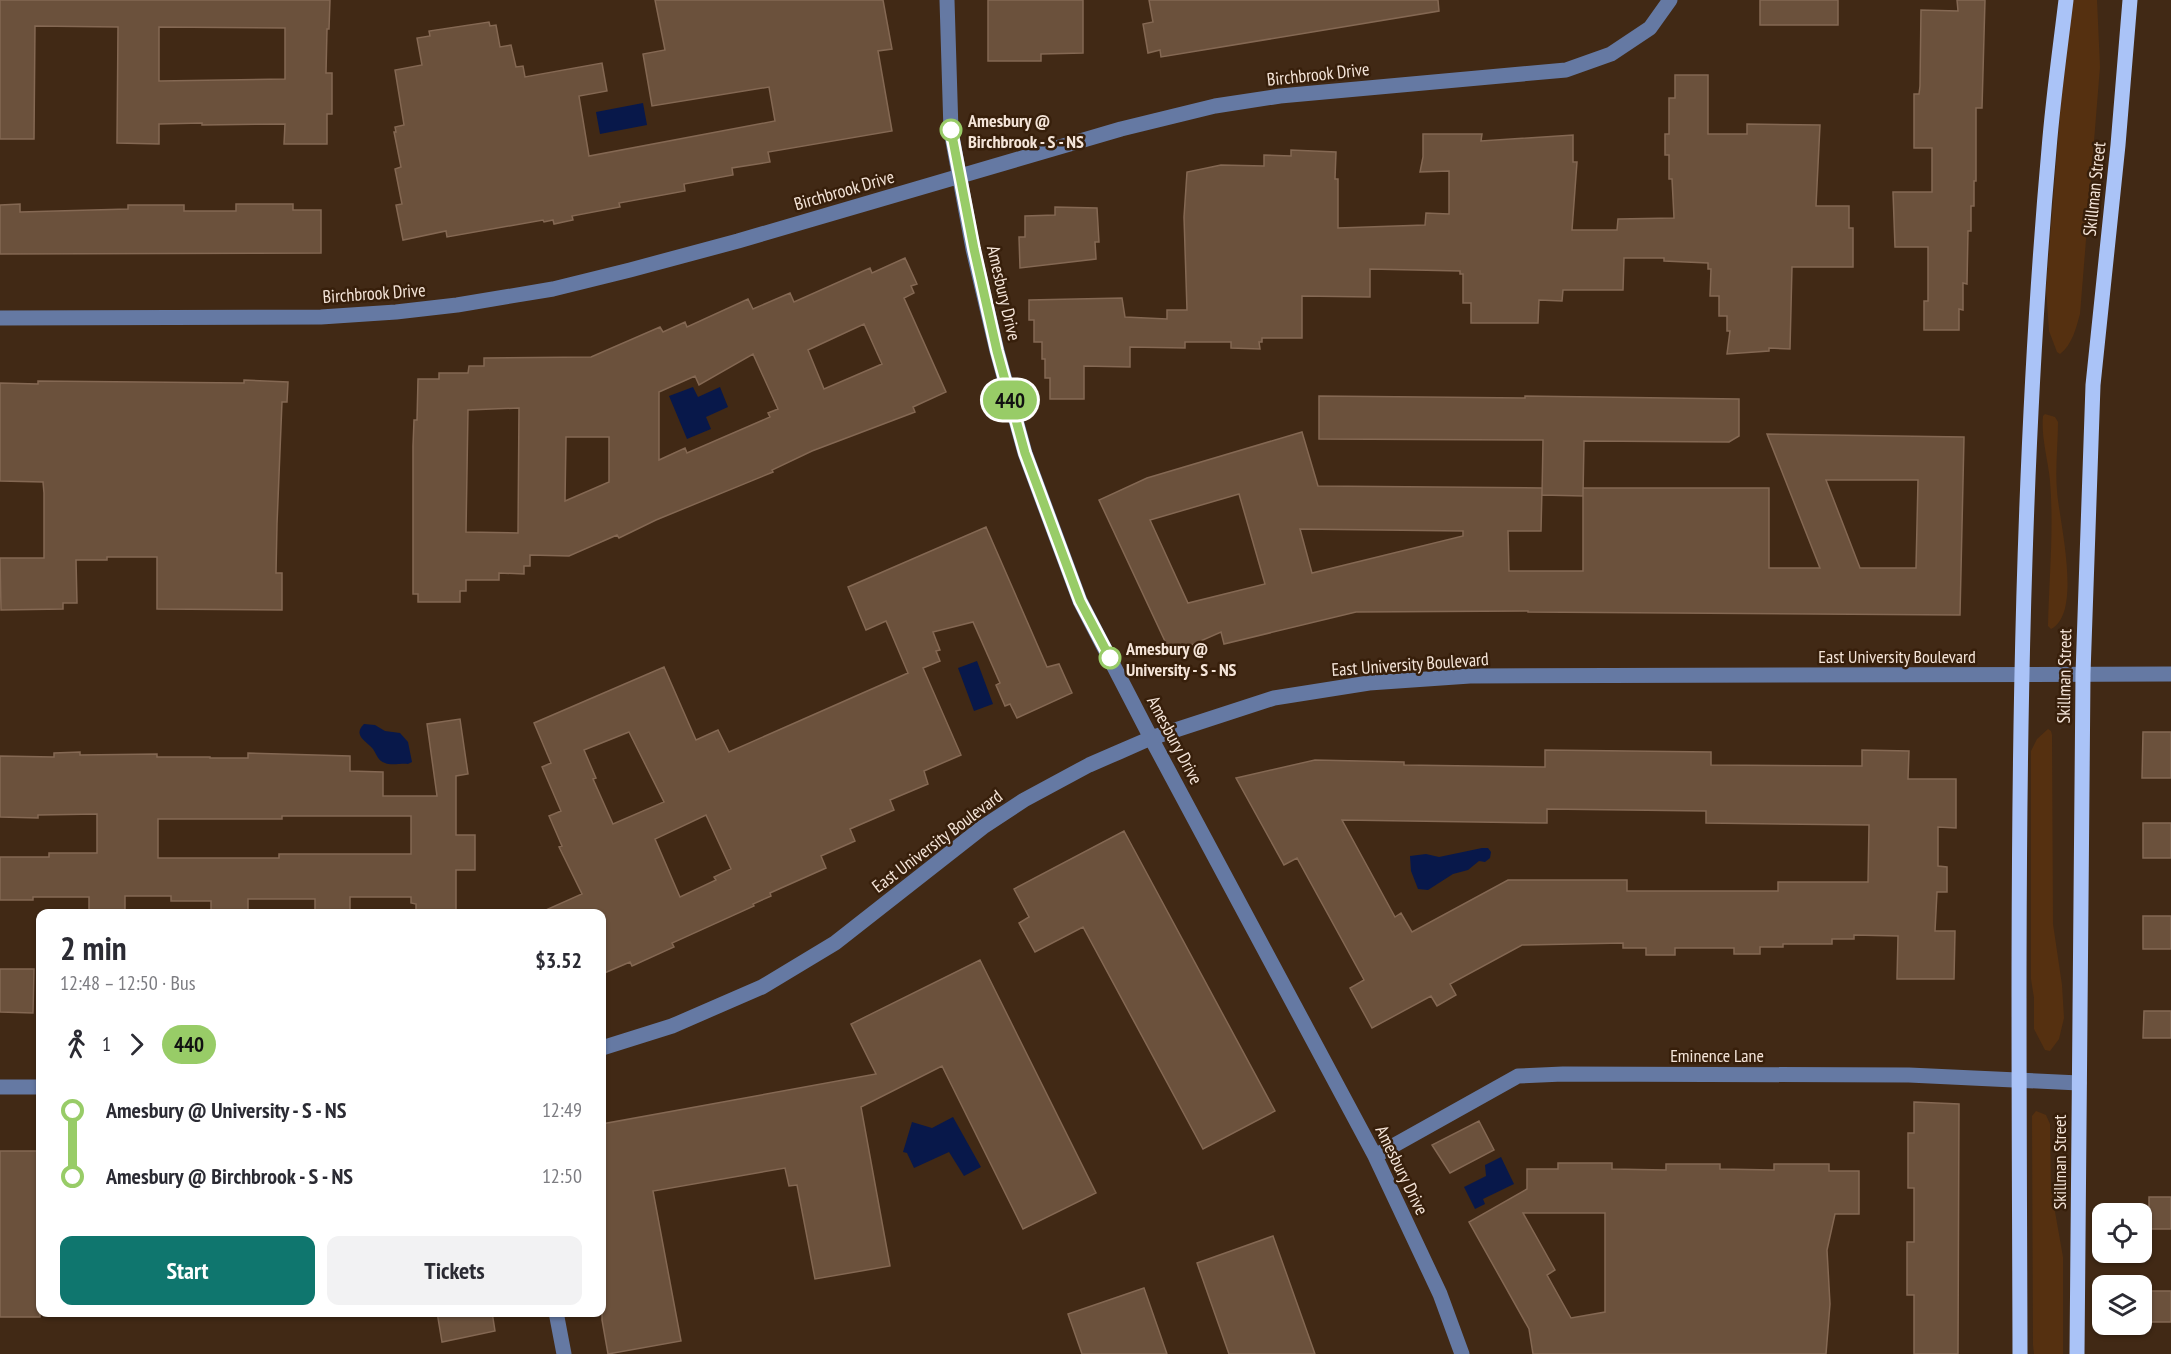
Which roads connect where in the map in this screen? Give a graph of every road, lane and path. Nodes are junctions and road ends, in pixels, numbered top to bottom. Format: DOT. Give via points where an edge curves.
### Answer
graph roads {
  1 [pos="947,0"];
  2 [pos="1670,0"];
  3 [pos="2066,0"];
  4 [pos="2130,0"];
  5 [pos="960,176"];
  6 [pos="0,318"];
  7 [pos="2083,674"];
  8 [pos="2171,674"];
  9 [pos="2021,676"];
  10 [pos="1151,738"];
  11 [pos="606,1047"];
  12 [pos="2019,1080"];
  13 [pos="2079,1083"];
  14 [pos="0,1087"];
  15 [pos="36,1087"];
  16 [pos="1375,1156"];
  17 [pos="557,1317"];
  18 [pos="564,1354"];
  19 [pos="1462,1354"];
  20 [pos="2020,1354"];
  21 [pos="2077,1354"];
  1 -- 5 [label="street, Amesbury Drive" via="951,130"];
  2 -- 5 [label="street, Birchbrook Drive" via="1650,28 1611,54 1566,69 1280,96 1215,106"];
  3 -- 9 [label="main road" via="2049,147 2035,345"];
  4 -- 7 [label="main road, Skillman Street" via="2093,385"];
  5 -- 6 [label="street, Birchbrook Drive" via="630,270 553,289 457,305 321,317"];
  5 -- 10 [label="street, Amesbury Drive" via="997,351 1025,453 1080,601"];
  7 -- 8 [label="street, East University Boulevard"];
  7 -- 9 [label="street, East University Boulevard"];
  7 -- 13 [label="main road, Skillman Street"];
  9 -- 10 [label="street, East University Boulevard" via="1470,676 1369,683 1274,698"];
  9 -- 12 [label="main road"];
  10 -- 11 [label="street, East University Boulevard" via="1024,800 983,827 835,943 762,987 672,1026"];
  10 -- 16 [label="street, Amesbury Drive"];
  12 -- 13 [label="street, Eminence Lane"];
  12 -- 16 [label="street, Eminence Lane" via="1865,1075 1518,1076"];
  12 -- 20 [label="main road"];
  13 -- 21 [label="main road, Skillman Street"];
  14 -- 15 [label="street"];
  16 -- 19 [label="street, Amesbury Drive" via="1440,1294"];
  17 -- 18 [label="street"];
}
